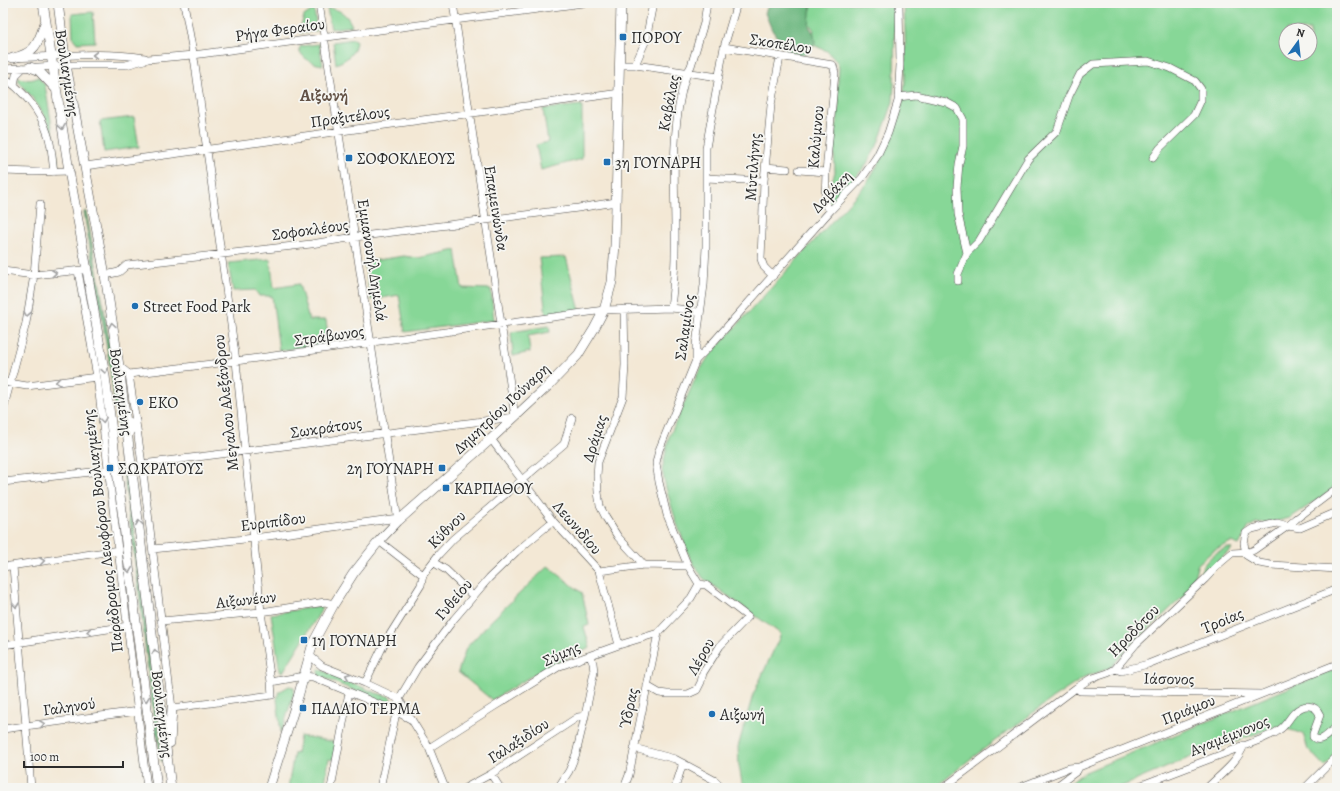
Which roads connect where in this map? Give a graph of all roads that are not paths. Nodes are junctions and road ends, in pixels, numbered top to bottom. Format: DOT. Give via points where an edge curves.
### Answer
graph roads {
  1 [pos="43,3"];
  2 [pos="58,3"];
  3 [pos="184,3"];
  4 [pos="319,3"];
  5 [pos="453,3"];
  6 [pos="583,3"];
  7 [pos="621,3"];
  8 [pos="653,3"];
  9 [pos="707,3"];
  10 [pos="737,3"];
  11 [pos="899,3"];
  12 [pos="455,20"];
  13 [pos="45,22"];
  14 [pos="325,37"];
  15 [pos="724,47"];
  16 [pos="65,55"];
  17 [pos="193,55"];
  18 [pos="51,56"];
  19 [pos="780,57"];
  20 [pos="3,58"];
  21 [pos="13,58"];
  22 [pos="148,59"];
  23 [pos="620,65"];
  24 [pos="636,65"];
  25 [pos="833,65"];
  26 [pos="52,66"];
  27 [pos="66,66"];
  28 [pos="3,68"];
  29 [pos="27,68"];
  30 [pos="687,72"];
  31 [pos="3,77"];
  32 [pos="719,77"];
  33 [pos="14,85"];
  34 [pos="56,89"];
  35 [pos="620,93"];
  36 [pos="898,98"];
  37 [pos="469,114"];
  38 [pos="339,132"];
  39 [pos="206,150"];
  40 [pos="1153,158"];
  41 [pos="85,166"];
  42 [pos="766,167"];
  43 [pos="787,169"];
  44 [pos="799,170"];
  45 [pos="3,171"];
  46 [pos="69,171"];
  47 [pos="54,172"];
  48 [pos="826,172"];
  49 [pos="706,178"];
  50 [pos="764,180"];
  51 [pos="616,202"];
  52 [pos="40,204"];
  53 [pos="831,210"];
  54 [pos="485,220"];
  55 [pos="355,236"];
  56 [pos="967,253"];
  57 [pos="220,254"];
  58 [pos="87,270"];
  59 [pos="78,271"];
  60 [pos="3,272"];
  61 [pos="34,275"];
  62 [pos="105,275"];
  63 [pos="772,276"];
  64 [pos="958,281"];
  65 [pos="671,308"];
  66 [pos="624,309"];
  67 [pos="604,310"];
  68 [pos="700,313"];
  69 [pos="501,324"];
  70 [pos="371,343"];
  71 [pos="696,360"];
  72 [pos="236,361"];
  73 [pos="119,366"];
  74 [pos="129,374"];
  75 [pos="97,377"];
  76 [pos="7,383"];
  77 [pos="3,410"];
  78 [pos="515,417"];
  79 [pos="572,418"];
  80 [pos="135,421"];
  81 [pos="385,433"];
  82 [pos="128,434"];
  83 [pos="491,439"];
  84 [pos="245,452"];
  85 [pos="142,464"];
  86 [pos="110,470"];
  87 [pos="522,480"];
  88 [pos="3,482"];
  89 [pos="1337,488"];
  90 [pos="1337,512"];
  91 [pos="398,520"];
  92 [pos="554,521"];
  93 [pos="1288,526"];
  94 [pos="254,538"];
  95 [pos="379,541"];
  96 [pos="152,549"];
  97 [pos="119,550"];
  98 [pos="1245,552"];
  99 [pos="433,562"];
  100 [pos="644,565"];
  101 [pos="13,566"];
  102 [pos="688,566"];
  103 [pos="3,567"];
  104 [pos="1337,569"];
  105 [pos="598,571"];
  106 [pos="423,575"];
  107 [pos="699,584"];
  108 [pos="1337,589"];
  109 [pos="473,596"];
  110 [pos="334,604"];
  111 [pos="261,612"];
  112 [pos="161,621"];
  113 [pos="128,626"];
  114 [pos="658,633"];
  115 [pos="19,643"];
  116 [pos="3,645"];
  117 [pos="619,645"];
  118 [pos="310,655"];
  119 [pos="590,656"];
  120 [pos="1337,664"];
  121 [pos="1115,669"];
  122 [pos="304,676"];
  123 [pos="271,682"];
  124 [pos="364,683"];
  125 [pos="647,686"];
  126 [pos="1076,688"];
  127 [pos="349,692"];
  128 [pos="1264,694"];
  129 [pos="399,699"];
  130 [pos="172,708"];
  131 [pos="138,711"];
  132 [pos="395,711"];
  133 [pos="585,716"];
  134 [pos="412,720"];
  135 [pos="26,726"];
  136 [pos="1337,726"];
  137 [pos="3,729"];
  138 [pos="1244,745"];
  139 [pos="429,748"];
  140 [pos="634,748"];
  141 [pos="1337,756"];
  142 [pos="683,762"];
  143 [pos="1079,768"];
  144 [pos="170,772"];
  145 [pos="491,774"];
  146 [pos="718,786"];
  147 [pos="31,788"];
  148 [pos="148,788"];
  149 [pos="157,788"];
  150 [pos="171,788"];
  151 [pos="269,788"];
  152 [pos="331,788"];
  153 [pos="380,788"];
  154 [pos="445,788"];
  155 [pos="465,788"];
  156 [pos="500,788"];
  157 [pos="558,788"];
  158 [pos="624,788"];
  159 [pos="675,788"];
  160 [pos="943,788"];
  161 [pos="1018,788"];
  162 [pos="1054,788"];
  163 [pos="1134,788"];
  164 [pos="1207,788"];
  165 [pos="1305,788"];
  1 -- 13 [label="main road, Βουλιαγμένης"];
  2 -- 16 [label="main road, Βουλιαγμένης"];
  3 -- 17 [label="street, Μεγαλου Αλεξάνδρου"];
  4 -- 14 [label="street, Εμμανουήλ Δημελά"];
  5 -- 12 [label="street, Επαμεινώνδα"];
  6 -- 12 [label="street, Ρήγα Φεραίου"];
  7 -- 23 [label="main road, Δημητρίου Γούναρη"];
  8 -- 24 [label="street" via="646,40"];
  9 -- 30 [label="street, Καβάλας" via="696,52"];
  10 -- 15 [label="street, Σαλαμίνος"];
  11 -- 36 [label="street, Δαβάκη"];
  12 -- 14 [label="street, Ρήγα Φεραίου"];
  12 -- 37 [label="street, Επαμεινώνδα"];
  13 -- 18 [label="main road, Βουλιαγμένης"];
  13 -- 21 [label="main road" via="36,46 24,56"];
  14 -- 17 [label="street, Ρήγα Φεραίου"];
  14 -- 38 [label="street, Εμμανουήλ Δημελά"];
  15 -- 19 [label="street, Σκοπέλου"];
  15 -- 32 [label="street, Σαλαμίνος"];
  16 -- 18 [label="street, Ρήγα Φεραίου"];
  22 -- 16 [label="street, Ρήγα Φεραίου, one-way" via="126,55"];
  16 -- 27 [label="main road, Βουλιαγμένης"];
  17 -- 22 [label="street, Ρήγα Φεραίου"];
  17 -- 39 [label="street, Μεγαλου Αλεξάνδρου"];
  18 -- 21 [label="street, Ρήγα Φεραίου"];
  18 -- 26 [label="main road, Βουλιαγμένης"];
  19 -- 25 [label="street, Σκοπέλου"];
  19 -- 42 [label="street, Μυτιλήνης" via="771,105"];
  20 -- 21 [label="street, Ρήγα Φεραίου"];
  22 -- 27 [label="street, Ρήγα Φεραίου" via="126,65"];
  23 -- 24 [label="street"];
  23 -- 35 [label="main road, Δημητρίου Γούναρη"];
  24 -- 30 [label="street"];
  25 -- 48 [label="street, Καλύμνου" via="835,72"];
  26 -- 27 [label="street, Ρήγα Φεραίου"];
  26 -- 29 [label="street, Ρήγα Φεραίου"];
  26 -- 34 [label="main road, Βουλιαγμένης"];
  27 -- 41 [label="main road, Βουλιαγμένης"];
  28 -- 29 [label="street, Ρήγα Φεραίου"];
  29 -- 33 [label="street" via="16,75"];
  29 -- 34 [label="main road" via="38,70"];
  30 -- 32 [label="street"];
  30 -- 65 [label="street, Καβάλας" via="675,132 675,254"];
  31 -- 33 [label="street"];
  32 -- 49 [label="street, Σαλαμίνος" via="706,148"];
  33 -- 47 [label="street" via="45,126 51,146"];
  34 -- 46 [label="main road, Βουλιαγμένης, one-way"];
  35 -- 37 [label="street, Πραξιτέλους"];
  35 -- 51 [label="main road, Δημητρίου Γούναρη"];
  36 -- 53 [label="street, Δαβάκη" via="888,133 877,156 862,178"];
  36 -- 56 [label="street" via="916,95 946,102 956,108 963,119 963,146 957,187 958,214"];
  37 -- 38 [label="street, Πραξιτέλους"];
  37 -- 54 [label="street, Επαμεινώνδα"];
  38 -- 39 [label="street, Πραξιτέλους"];
  38 -- 55 [label="street, Εμμανουήλ Δημελά"];
  39 -- 41 [label="street, Πραξιτέλους"];
  39 -- 57 [label="street, Μεγαλου Αλεξάνδρου"];
  40 -- 56 [label="street" via="1194,115 1201,100 1201,89 1194,80 1170,68 1148,62 1093,64 1080,74 1057,131 1028,159 979,241"];
  41 -- 62 [label="main road, Βουλιαγμένης"];
  42 -- 43 [label="street"];
  42 -- 50 [label="street, Μυτιλήνης"];
  44 -- 48 [label="street"];
  45 -- 47 [label="street"];
  46 -- 47 [label="street"];
  46 -- 58 [label="main road, Βουλιαγμένης"];
  48 -- 53 [label="street, Καλύμνου" via="825,201"];
  49 -- 50 [label="street"];
  49 -- 68 [label="street, Σαλαμίνος" via="706,247"];
  50 -- 63 [label="street, Μυτιλήνης" via="762,259 764,267"];
  51 -- 54 [label="street, Σοφοκλέους"];
  51 -- 67 [label="main road, Δημητρίου Γούναρη" via="612,282"];
  52 -- 61 [label="street"];
  53 -- 63 [label="street, Δαβάκη"];
  54 -- 55 [label="street, Σοφοκλέους"];
  54 -- 69 [label="street, Επαμεινώνδα"];
  55 -- 57 [label="street, Σοφοκλέους" via="311,244"];
  55 -- 70 [label="street, Εμμανουήλ Δημελά"];
  56 -- 64 [label="street" via="958,274"];
  57 -- 62 [label="street, Σοφοκλέους" via="127,264 119,272"];
  57 -- 72 [label="street, Μεγαλου Αλεξάνδρου"];
  58 -- 59 [label="street"];
  58 -- 149 [label="main road, Βουλιαγμένης, one-way" via="105,376"];
  61 -- 59 [label="street, one-way"];
  59 -- 75 [label="street, Παράδρομος Λεωφόρου Βουλιαγμένης"];
  60 -- 61 [label="street"];
  61 -- 76 [label="street, one-way" via="26,323"];
  73 -- 62 [label="main road, Βουλιαγμένης, one-way"];
  63 -- 71 [label="street, Δαβάκη"];
  65 -- 66 [label="street, Στράβωνος"];
  65 -- 68 [label="street, Στράβωνος"];
  66 -- 67 [label="street, Στράβωνος"];
  66 -- 100 [label="street, Δράμας" via="625,365 622,397 598,462 598,492 600,506 606,518 618,537"];
  67 -- 69 [label="street, Στράβωνος"];
  67 -- 78 [label="main road, Δημητρίου Γούναρη" via="578,355"];
  68 -- 71 [label="street, Σαλαμίνος"];
  69 -- 70 [label="street, Στράβωνος"];
  69 -- 78 [label="street, Επαμεινώνδα"];
  70 -- 72 [label="street, Στράβωνος"];
  70 -- 81 [label="street, Εμμανουήλ Δημελά"];
  71 -- 102 [label="street, Σαλαμίνος" via="656,463 667,515"];
  72 -- 74 [label="street, Στράβωνος"];
  72 -- 84 [label="street, Μεγαλου Αλεξάνδρου"];
  73 -- 74 [label="street"];
  73 -- 82 [label="main road, Βουλιαγμένης"];
  74 -- 80 [label="street"];
  75 -- 76 [label="street, one-way" via="27,386"];
  75 -- 86 [label="street, Παράδρομος Λεωφόρου Βουλιαγμένης, one-way"];
  76 -- 77 [label="street"];
  78 -- 81 [label="street, Σωκράτους"];
  78 -- 83 [label="main road, Δημητρίου Γούναρη"];
  79 -- 87 [label="street, Κύθνου" via="564,444"];
  80 -- 82 [label="main road"];
  80 -- 85 [label="street"];
  81 -- 84 [label="street, Σωκράτους"];
  81 -- 91 [label="street, Εμμανουήλ Δημελά"];
  144 -- 82 [label="main road, Βουλιαγμένης, one-way"];
  83 -- 87 [label="street, Λεωνιδίου"];
  83 -- 91 [label="main road, Δημητρίου Γούναρη"];
  84 -- 85 [label="street, Σωκράτους"];
  84 -- 94 [label="street, Μεγαλου Αλεξάνδρου"];
  85 -- 96 [label="street"];
  86 -- 88 [label="street"];
  86 -- 97 [label="street, Παράδρομος Λεωφόρου Βουλιαγμένης"];
  87 -- 92 [label="street, Λεωνιδίου"];
  87 -- 99 [label="street, Κύθνου" via="453,540"];
  89 -- 93 [label="street, Ηροδότου"];
  90 -- 93 [label="street" via="1300,528"];
  91 -- 94 [label="street, Ευριπίδου"];
  91 -- 95 [label="main road, Δημητρίου Γούναρη"];
  92 -- 105 [label="street, Λεωνιδίου"];
  92 -- 109 [label="street, Γυθείου" via="516,552"];
  93 -- 98 [label="street, Ηροδότου" via="1254,550"];
  93 -- 98 [label="street" via="1277,523 1252,529 1246,533"];
  94 -- 96 [label="street, Ευριπίδου"];
  94 -- 111 [label="street, Μεγαλου Αλεξάνδρου"];
  95 -- 106 [label="street"];
  95 -- 110 [label="main road, Δημητρίου Γούναρη"];
  96 -- 112 [label="street"];
  101 -- 97 [label="street, one-way"];
  97 -- 113 [label="street, Παράδρομος Λεωφόρου Βουλιαγμένης"];
  98 -- 104 [label="street" via="1259,563"];
  98 -- 121 [label="street, Ηροδότου" via="1232,553 1219,564 1136,644"];
  99 -- 106 [label="street, Κύθνου"];
  99 -- 109 [label="street" via="446,570"];
  100 -- 102 [label="street"];
  100 -- 105 [label="street"];
  101 -- 103 [label="street"];
  101 -- 115 [label="street, one-way"];
  102 -- 107 [label="street, Σαλαμίνος"];
  105 -- 117 [label="street, Λεωνιδίου"];
  106 -- 124 [label="street, Κύθνου" via="421,585 384,644"];
  107 -- 114 [label="street, Σύμης" via="691,598"];
  107 -- 125 [label="street, Λέρου" via="706,585 748,617 720,646 703,673 697,690 688,694 667,694"];
  108 -- 121 [label="street, Τροίας" via="1148,664 1121,671"];
  109 -- 129 [label="street, Γυθείου" via="428,651"];
  110 -- 111 [label="street, Αιξωνέων" via="325,602"];
  110 -- 118 [label="main road, Δημητρίου Γούναρη" via="313,643"];
  111 -- 112 [label="street, Αιξωνέων"];
  111 -- 123 [label="street, Μεγαλου Αλεξάνδρου"];
  112 -- 130 [label="street"];
  113 -- 115 [label="street, one-way"];
  113 -- 131 [label="street, Παράδρομος Λεωφόρου Βουλιαγμένης"];
  114 -- 117 [label="street, Σύμης"];
  114 -- 125 [label="street, Ύδρας"];
  115 -- 116 [label="street"];
  115 -- 135 [label="street"];
  117 -- 119 [label="street, Σύμης"];
  118 -- 122 [label="main road, Δημητρίου Γούναρη"];
  124 -- 118 [label="street, one-way" via="322,666"];
  119 -- 133 [label="street" via="594,672"];
  119 -- 139 [label="street, Σύμης" via="560,666"];
  120 -- 128 [label="street, Πριάμου"];
  121 -- 126 [label="street, Ηροδότου"];
  122 -- 123 [label="street"];
  122 -- 127 [label="street" via="313,677"];
  122 -- 151 [label="main road, Δημητρίου Γούναρη"];
  123 -- 130 [label="street" via="272,695"];
  124 -- 129 [label="street"];
  125 -- 140 [label="street, Ύδρας"];
  126 -- 128 [label="street, Ιάσονος" via="1080,691"];
  126 -- 160 [label="street, Ηροδότου"];
  127 -- 132 [label="street"];
  127 -- 152 [label="street"];
  128 -- 143 [label="street, Πριάμου"];
  129 -- 132 [label="street, Γυθείου"];
  129 -- 134 [label="street"];
  130 -- 144 [label="main road"];
  135 -- 131 [label="street, Γαληνού, one-way"];
  131 -- 148 [label="street, Παράδρομος Λεωφόρου Βουλιαγμένης"];
  132 -- 134 [label="street"];
  132 -- 153 [label="street, Γυθείου"];
  133 -- 145 [label="street, Γαλαξιδίου" via="578,717"];
  133 -- 157 [label="street" via="576,754"];
  134 -- 139 [label="street"];
  135 -- 137 [label="street, Γαληνού"];
  135 -- 147 [label="street"];
  136 -- 138 [label="street, Αγαμέμνονος" via="1320,740 1316,739 1313,734 1320,715 1314,707 1308,706 1294,712 1280,730"];
  138 -- 163 [label="street, Αγαμέμνονος"];
  138 -- 164 [label="street" via="1233,763"];
  139 -- 154 [label="street"];
  140 -- 142 [label="street"];
  140 -- 158 [label="street, Ύδρας"];
  141 -- 165 [label="street"];
  142 -- 146 [label="street" via="714,780"];
  142 -- 159 [label="street"];
  143 -- 161 [label="street" via="1069,768"];
  143 -- 162 [label="street, Πριάμου"];
  144 -- 150 [label="main road, Βουλιαγμένης"];
  145 -- 155 [label="street, Γαλαξιδίου"];
  145 -- 156 [label="street"];
}
